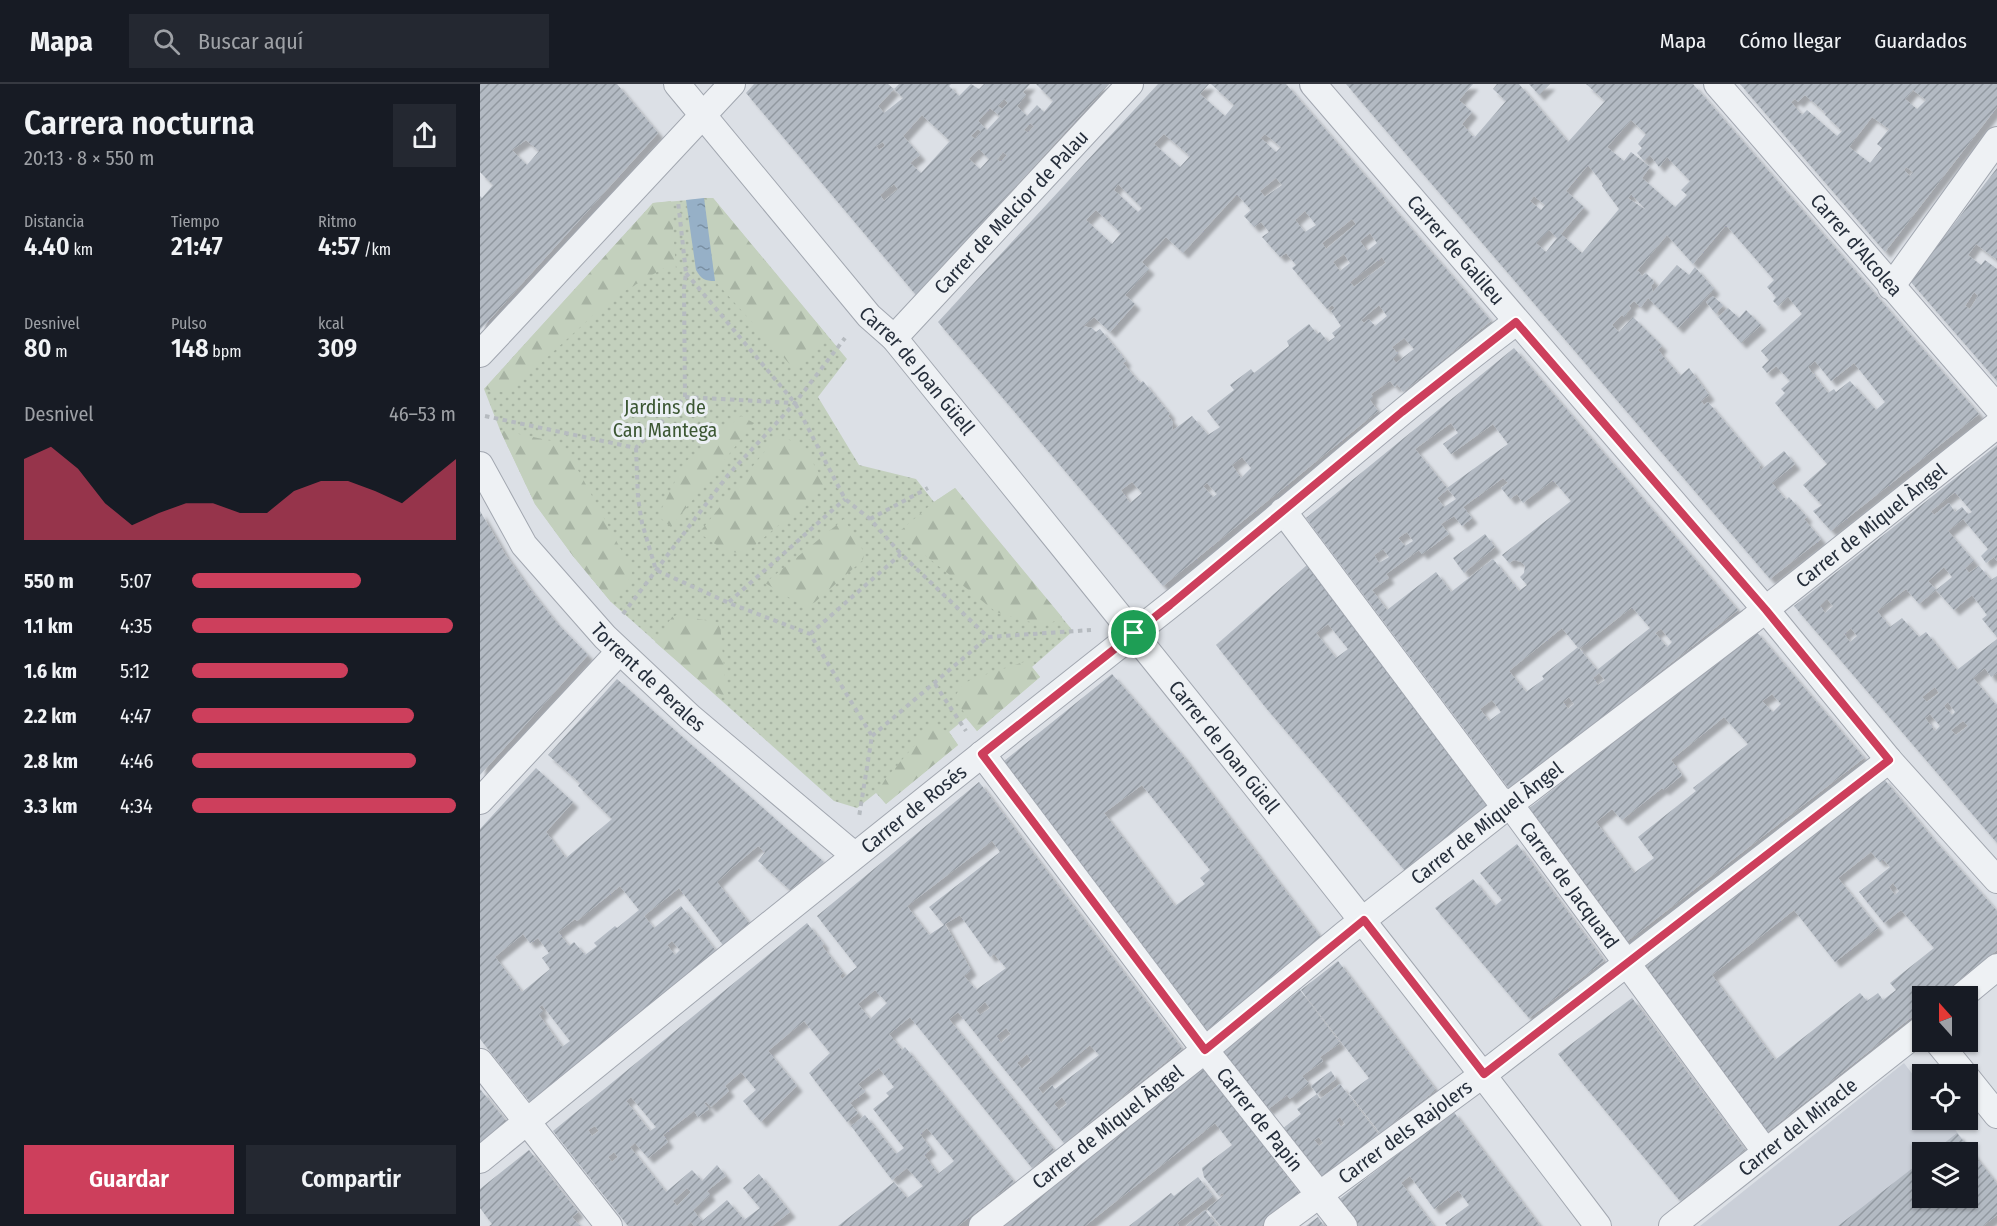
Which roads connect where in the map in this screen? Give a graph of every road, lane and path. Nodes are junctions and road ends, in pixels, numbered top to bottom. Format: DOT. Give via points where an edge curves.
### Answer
graph roads {
  1 [pos="677,84"];
  2 [pos="732,84"];
  3 [pos="1130,84"];
  4 [pos="1313,84"];
  5 [pos="1717,84"];
  6 [pos="704,116"];
  7 [pos="1997,140"];
  8 [pos="678,201"];
  9 [pos="686,273"];
  10 [pos="1891,287"];
  11 [pos="1516,322"];
  12 [pos="845,338"];
  13 [pos="894,338"];
  14 [pos="480,354"];
  15 [pos="686,397"];
  16 [pos="795,403"];
  17 [pos="1997,407"];
  18 [pos="485,416"];
  19 [pos="1997,425"];
  20 [pos="636,447"];
  21 [pos="480,465"];
  22 [pos="928,488"];
  23 [pos="844,499"];
  24 [pos="1283,511"];
  25 [pos="870,519"];
  26 [pos="901,554"];
  27 [pos="656,570"];
  28 [pos="729,603"];
  29 [pos="1766,610"];
  30 [pos="619,620"];
  31 [pos="1091,630"];
  32 [pos="1134,633"];
  33 [pos="810,634"];
  34 [pos="988,637"];
  35 [pos="619,652"];
  36 [pos="935,684"];
  37 [pos="872,736"];
  38 [pos="982,754"];
  39 [pos="1889,760"];
  40 [pos="480,801"];
  41 [pos="1509,805"];
  42 [pos="858,821"];
  43 [pos="854,855"];
  44 [pos="1997,880"];
  45 [pos="1364,920"];
  46 [pos="1626,964"];
  47 [pos="1997,967"];
  48 [pos="1974,986"];
  49 [pos="1912,1037"];
  50 [pos="1205,1050"];
  51 [pos="1946,1052"];
  52 [pos="480,1062"];
  53 [pos="1956,1064"];
  54 [pos="1484,1074"];
  55 [pos="1978,1091"];
  56 [pos="1993,1110"];
  57 [pos="527,1122"];
  58 [pos="1765,1151"];
  59 [pos="480,1160"];
  60 [pos="1319,1194"];
  61 [pos="609,1226"];
  62 [pos="982,1226"];
  63 [pos="1278,1226"];
  64 [pos="1344,1226"];
  65 [pos="1598,1226"];
  66 [pos="1672,1226"];
  1 -- 6 [label="street, Carrer de Joan Güell"];
  2 -- 6 [label="street"];
  3 -- 13 [label="street, Carrer de Melcior de Palau"];
  4 -- 11 [label="street, Carrer de Galileu"];
  5 -- 10 [label="street, Carrer d'Alcolea"];
  6 -- 13 [label="street, Carrer de Joan Güell" via="869,316"];
  6 -- 14 [label="street"];
  7 -- 10 [label="street"];
  8 -- 9 [label="path"];
  9 -- 15 [label="path"];
  9 -- 16 [label="path"];
  10 -- 17 [label="street, Carrer d'Alcolea"];
  11 -- 24 [label="street, Carrer de Rosés"];
  11 -- 29 [label="street, Carrer de Galileu"];
  12 -- 16 [label="path"];
  13 -- 32 [label="street, Carrer de Joan Güell"];
  15 -- 16 [label="path"];
  15 -- 20 [label="path"];
  16 -- 23 [label="path"];
  16 -- 27 [label="path" via="728,475"];
  18 -- 20 [label="path"];
  19 -- 29 [label="street, Carrer de Miquel Àngel"];
  20 -- 27 [label="path" via="641,515"];
  21 -- 35 [label="street, Torrent de Perales" via="524,545"];
  22 -- 25 [label="path"];
  23 -- 25 [label="path"];
  23 -- 28 [label="path"];
  24 -- 32 [label="street, Carrer de Rosés"];
  24 -- 41 [label="street, Carrer de Jacquard" via="1498,798"];
  25 -- 26 [label="path"];
  26 -- 33 [label="path"];
  26 -- 34 [label="path"];
  27 -- 28 [label="path"];
  27 -- 30 [label="path"];
  28 -- 33 [label="path"];
  29 -- 39 [label="street, Carrer de Galileu"];
  29 -- 41 [label="street, Carrer de Miquel Àngel"];
  31 -- 34 [label="path"];
  32 -- 38 [label="street, Carrer de Rosés"];
  32 -- 45 [label="street, Carrer de Joan Güell"];
  33 -- 37 [label="path"];
  34 -- 36 [label="path"];
  35 -- 40 [label="street"];
  35 -- 43 [label="street, Torrent de Perales"];
  36 -- 37 [label="path"];
  36 -- 38 [label="path"];
  37 -- 42 [label="path"];
  38 -- 43 [label="street, Carrer de Rosés"];
  38 -- 50 [label="street, Carrer de Papin"];
  39 -- 44 [label="street, Carrer de Galileu"];
  39 -- 46 [label="street, Carrer dels Rajolers"];
  41 -- 45 [label="street, Carrer de Miquel Àngel"];
  41 -- 46 [label="street, Carrer de Jacquard"];
  43 -- 57 [label="street, Carrer de Rosés"];
  45 -- 50 [label="street, Carrer de Miquel Àngel"];
  45 -- 54 [label="street, Carrer de Joan Güell"];
  46 -- 54 [label="street, Carrer dels Rajolers"];
  46 -- 58 [label="street, Carrer de Jacquard"];
  47 -- 48 [label="street"];
  49 -- 58 [label="street, Carrer del Miracle"];
  50 -- 60 [label="street, Carrer de Papin"];
  50 -- 62 [label="street, Carrer de Miquel Àngel"];
  51 -- 53 [label="street"];
  52 -- 57 [label="street"];
  54 -- 60 [label="street, Carrer dels Rajolers"];
  54 -- 65 [label="street, Carrer de Joan Güell"];
  55 -- 56 [label="street"];
  57 -- 59 [label="street, Carrer de Rosés"];
  57 -- 61 [label="street"];
  58 -- 66 [label="street, Carrer del Miracle"];
  60 -- 63 [label="street, Carrer dels Rajolers"];
  60 -- 64 [label="street, Carrer de Papin"];
}
